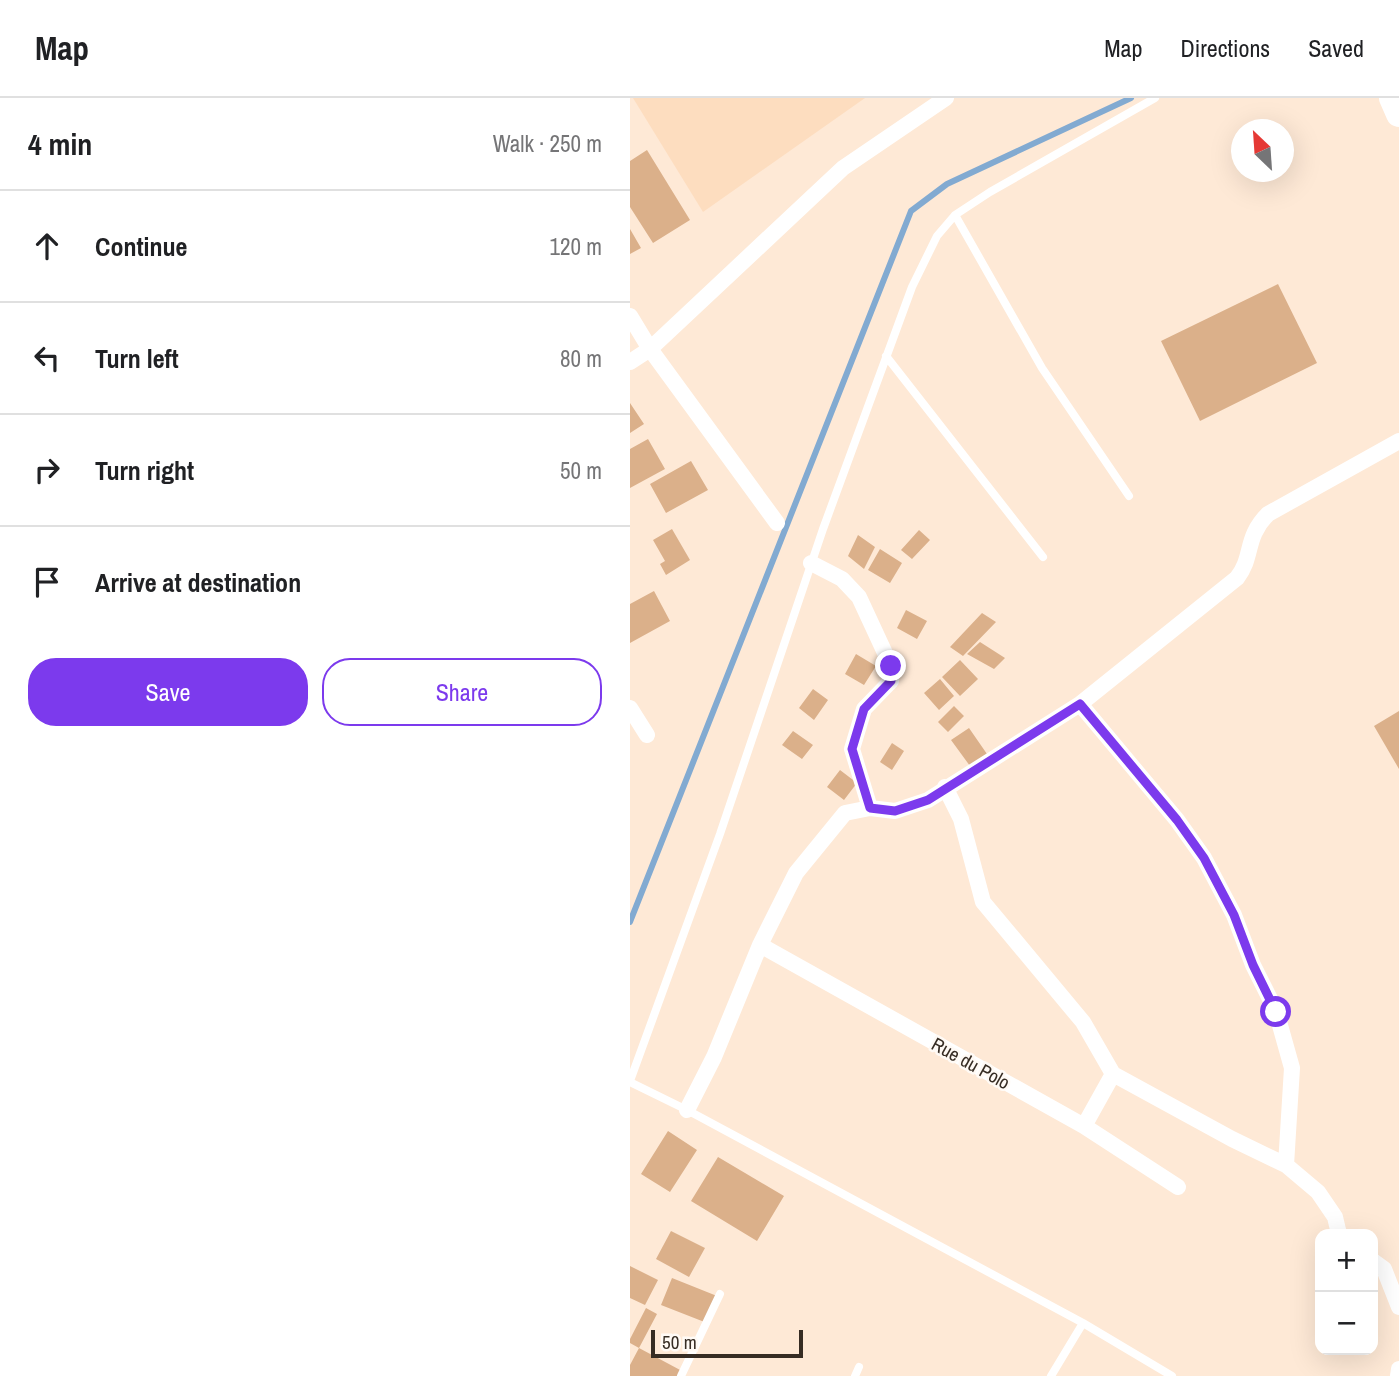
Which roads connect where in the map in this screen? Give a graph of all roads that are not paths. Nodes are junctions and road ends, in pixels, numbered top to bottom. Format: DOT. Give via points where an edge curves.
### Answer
graph roads {
  1 [pos="946,98"];
  2 [pos="1155,98"];
  3 [pos="1392,98"];
  4 [pos="1399,114"];
  5 [pos="955,215"];
  6 [pos="630,316"];
  7 [pos="650,349"];
  8 [pos="886,356"];
  9 [pos="630,362"];
  10 [pos="1399,441"];
  11 [pos="1129,496"];
  12 [pos="777,523"];
  13 [pos="1043,557"];
  14 [pos="811,563"];
  15 [pos="1080,704"];
  16 [pos="630,708"];
  17 [pos="647,735"];
  18 [pos="945,787"];
  19 [pos="870,808"];
  20 [pos="760,945"];
  21 [pos="1113,1074"];
  22 [pos="630,1082"];
  23 [pos="687,1110"];
  24 [pos="1084,1126"];
  25 [pos="1286,1165"];
  26 [pos="1178,1187"];
  27 [pos="1338,1229"];
  28 [pos="1378,1265"];
  29 [pos="720,1294"];
  30 [pos="1399,1307"];
  31 [pos="1083,1323"];
  32 [pos="859,1367"];
  33 [pos="1399,1369"];
  34 [pos="681,1376"];
  35 [pos="855,1376"];
  36 [pos="1051,1376"];
  37 [pos="1172,1376"];
  38 [pos="1398,1376"];
  1 -- 7 [label="street" via="843,168"];
  2 -- 5 [label="lane"];
  3 -- 4 [label="main road"];
  5 -- 8 [label="lane" via="937,236 912,287"];
  5 -- 11 [label="lane" via="1042,368"];
  6 -- 7 [label="street"];
  7 -- 9 [label="street"];
  7 -- 12 [label="street"];
  8 -- 13 [label="lane"];
  8 -- 14 [label="lane"];
  10 -- 15 [label="street" via="1268,514 1257,525 1237,578"];
  14 -- 19 [label="street" via="842,579 859,597 891,666 891,681 864,709 852,749"];
  14 -- 22 [label="lane"];
  15 -- 18 [label="street"];
  15 -- 25 [label="street" via="1177,820 1204,858 1234,915 1276,1012 1292,1068"];
  16 -- 17 [label="street"];
  18 -- 19 [label="street" via="928,800 895,811"];
  18 -- 21 [label="street" via="961,819 983,902 1083,1022"];
  19 -- 20 [label="street" via="845,813 796,873"];
  20 -- 23 [label="street"];
  20 -- 24 [label="street, Rue du Polo"];
  21 -- 24 [label="street"];
  21 -- 25 [label="street"];
  22 -- 23 [label="lane"];
  23 -- 31 [label="lane"];
  24 -- 26 [label="street, Rue du Polo"];
  25 -- 27 [label="street" via="1318,1192"];
  28 -- 30 [label="street"];
  29 -- 34 [label="lane"];
  31 -- 36 [label="lane"];
  31 -- 37 [label="lane"];
  32 -- 35 [label="lane"];
  33 -- 38 [label="street"];
}
